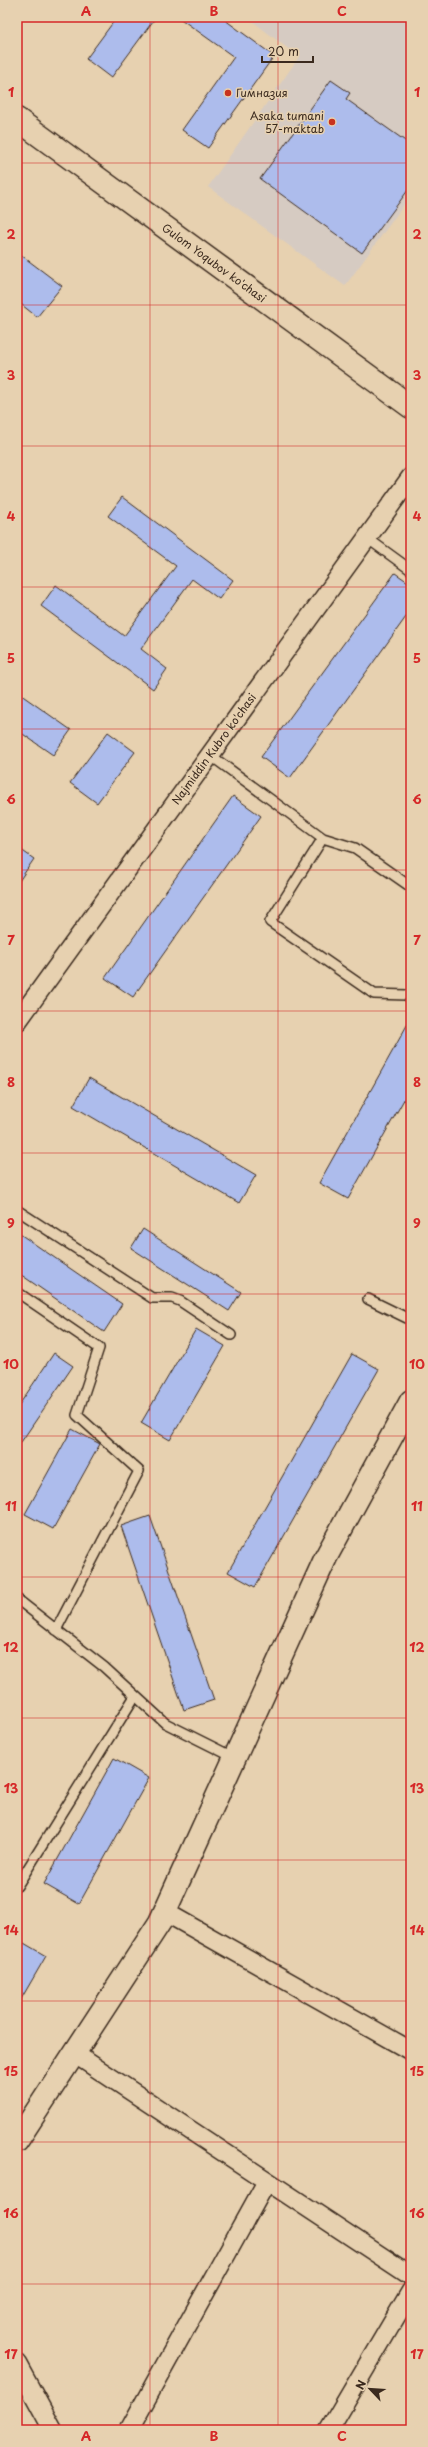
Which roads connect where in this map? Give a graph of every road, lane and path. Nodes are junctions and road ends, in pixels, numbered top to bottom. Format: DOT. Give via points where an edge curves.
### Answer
graph roads {
  1 [pos="17,119"];
  2 [pos="411,407"];
  3 [pos="411,477"];
  4 [pos="367,538"];
  5 [pos="411,570"];
  6 [pos="210,755"];
  7 [pos="323,838"];
  8 [pos="411,887"];
  9 [pos="411,998"];
  10 [pos="17,1022"];
  11 [pos="17,1210"];
  12 [pos="17,1292"];
  13 [pos="368,1299"];
  14 [pos="411,1320"];
  15 [pos="231,1335"];
  16 [pos="411,1401"];
  17 [pos="17,1599"];
  18 [pos="56,1630"];
  19 [pos="135,1696"];
  20 [pos="235,1758"];
  21 [pos="17,1886"];
  22 [pos="165,1912"];
  23 [pos="411,2051"];
  24 [pos="74,2054"];
  25 [pos="17,2141"];
  26 [pos="267,2181"];
  27 [pos="411,2276"];
  28 [pos="411,2292"];
  29 [pos="17,2364"];
  30 [pos="53,2430"];
  31 [pos="129,2430"];
  32 [pos="329,2430"];
  1 -- 2 [label="street, Gulom Yoqubov ko'chasi"];
  3 -- 4 [label="street, Najmiddin Kubro ko'chasi"];
  4 -- 5 [label="lane"];
  4 -- 6 [label="street, Najmiddin Kubro ko'chasi"];
  6 -- 7 [label="lane"];
  6 -- 10 [label="street, Najmiddin Kubro ko'chasi"];
  7 -- 8 [label="lane" via="355,848"];
  7 -- 9 [label="lane" via="270,922 374,994 406,995"];
  11 -- 15 [label="lane" via="152,1298 172,1298 180,1301"];
  12 -- 18 [label="lane" via="99,1348 77,1415 139,1471"];
  13 -- 14 [label="lane"];
  16 -- 20 [label="street" via="326,1557"];
  17 -- 18 [label="lane"];
  18 -- 19 [label="lane" via="104,1667"];
  19 -- 20 [label="lane" via="165,1723"];
  19 -- 21 [label="lane"];
  20 -- 22 [label="street"];
  22 -- 23 [label="street"];
  22 -- 24 [label="street"];
  24 -- 25 [label="street"];
  24 -- 26 [label="street"];
  26 -- 27 [label="street"];
  26 -- 31 [label="street"];
  28 -- 32 [label="street"];
  29 -- 30 [label="street"];
}
